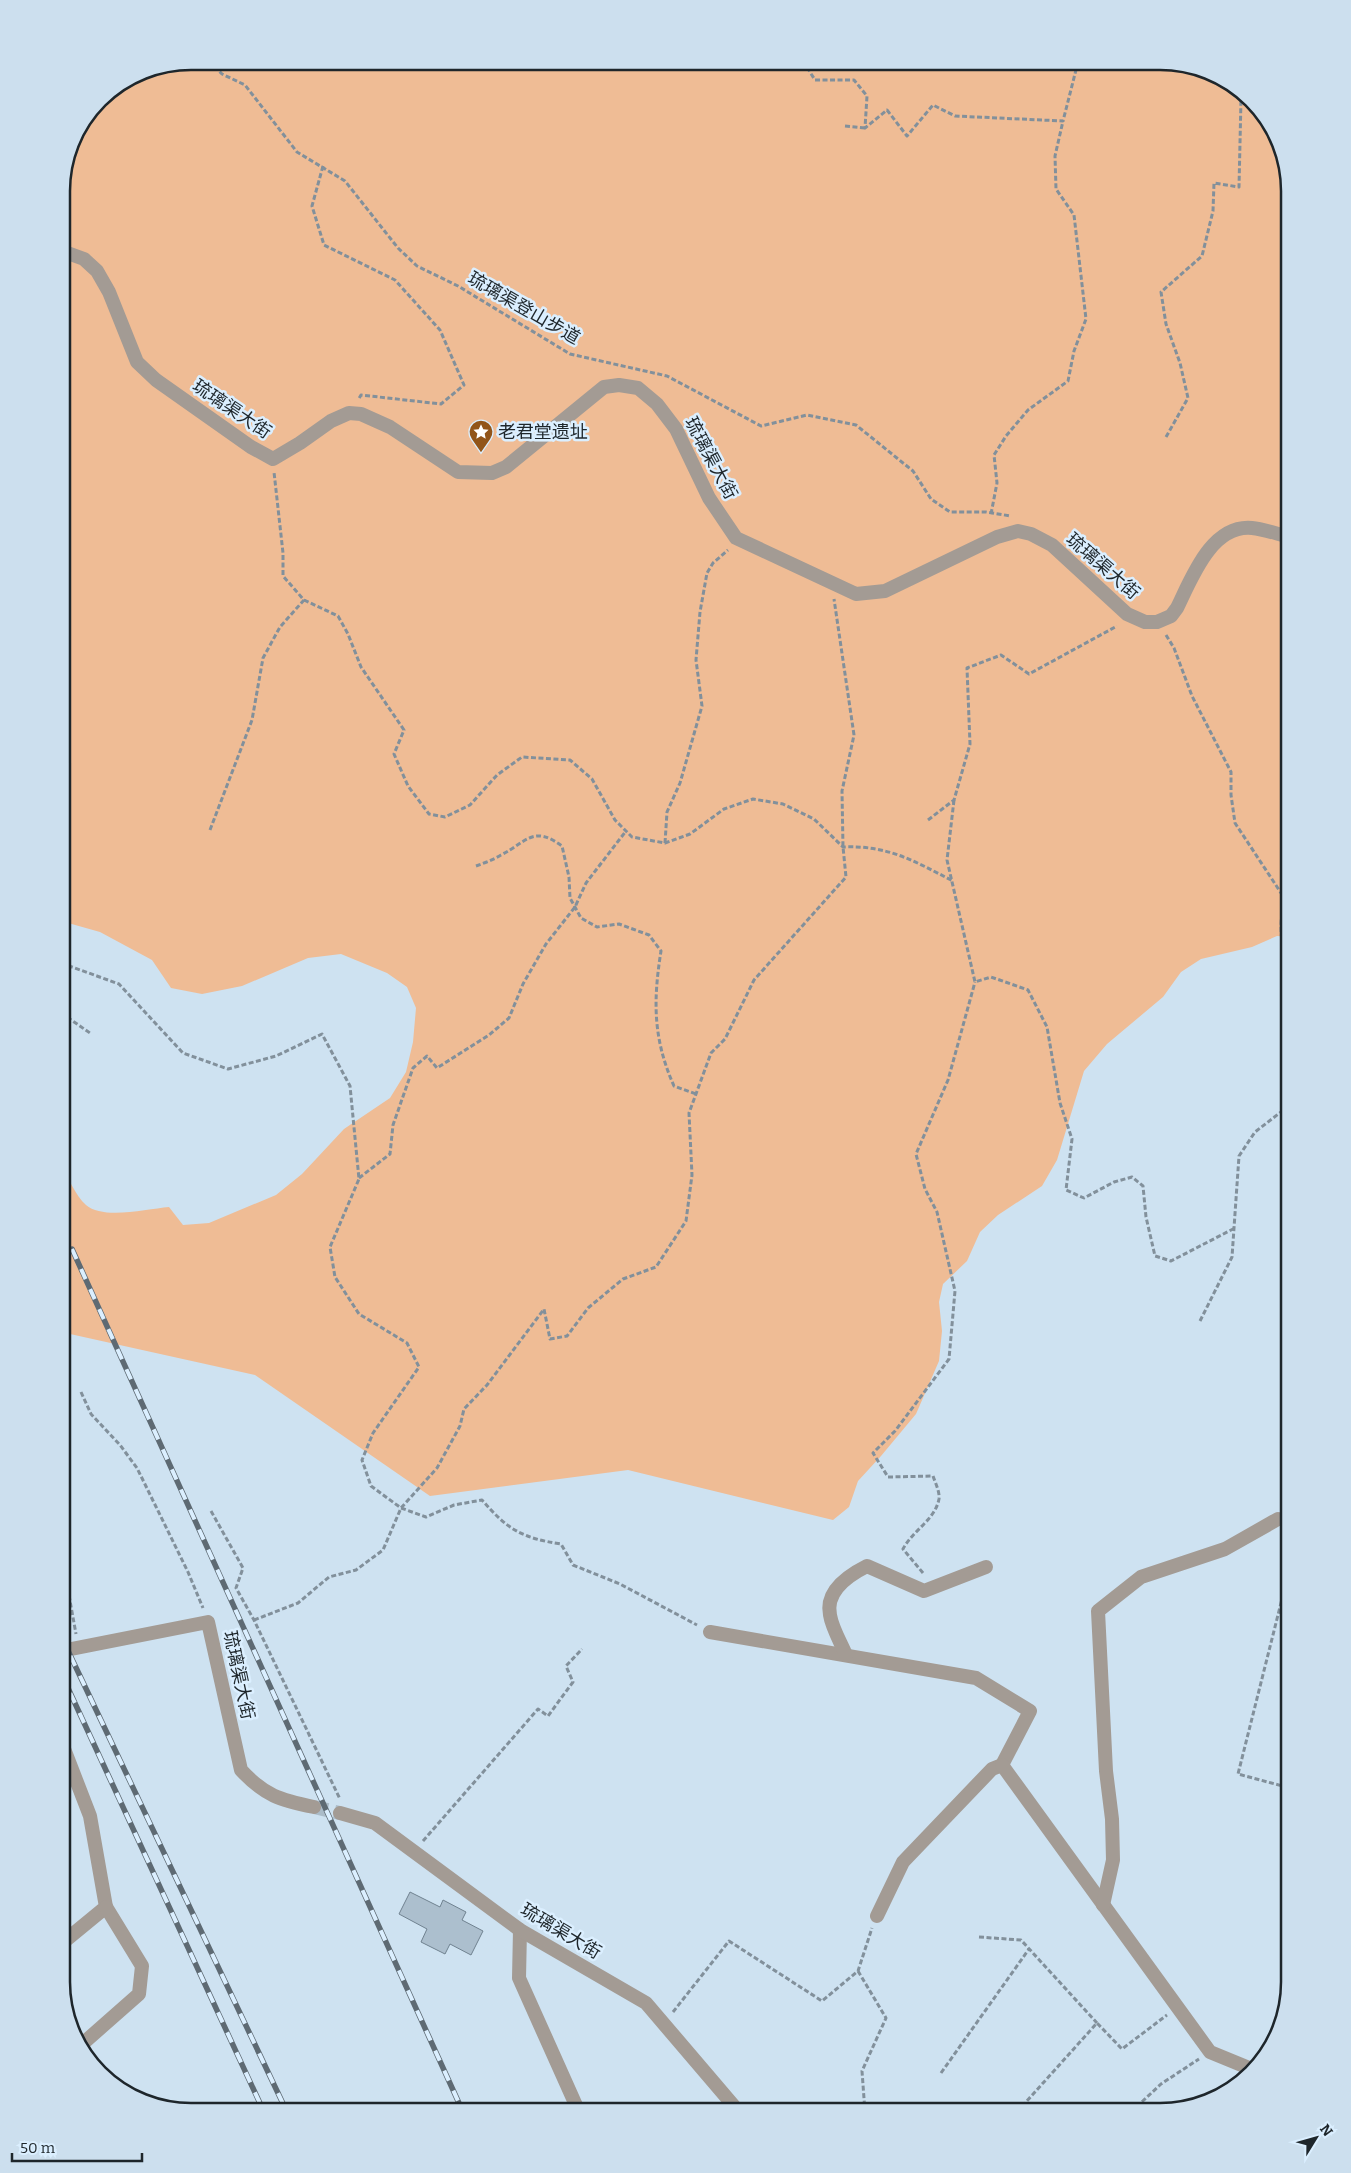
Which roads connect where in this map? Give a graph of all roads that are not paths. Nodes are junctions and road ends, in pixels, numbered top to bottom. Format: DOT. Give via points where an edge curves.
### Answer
graph roads {
  1 [pos="70,254"];
  2 [pos="1281,535"];
  3 [pos="1278,1519"];
  4 [pos="986,1567"];
  5 [pos="710,1632"];
  6 [pos="70,1650"];
  7 [pos="846,1655"];
  8 [pos="70,1764"];
  9 [pos="1002,1765"];
  10 [pos="314,1807"];
  11 [pos="343,1814"];
  12 [pos="1103,1905"];
  13 [pos="106,1908"];
  14 [pos="877,1916"];
  15 [pos="520,1930"];
  16 [pos="70,1937"];
  17 [pos="86,2041"];
  18 [pos="1246,2067"];
  19 [pos="575,2103"];
  20 [pos="731,2103"];
  1 -- 2 [label="street, 琉璃渠大街" via="84,259 97,271 109,292 137,362 156,380 273,459 349,413 361,414 390,427 458,472 492,473 506,467 604,387 619,385 638,388 657,404 676,429 709,498 736,538 856,594 885,592 997,537 1018,531 1052,545 1127,614 1145,622 1157,622 1170,616 1177,608 1207,550 1231,532 1250,528"];
  3 -- 12 [label="street" via="1225,1548 1141,1577 1098,1611 1113,1860"];
  4 -- 7 [label="street" via="924,1592 868,1566 842,1581 832,1598 829,1615"];
  5 -- 7 [label="street"];
  6 -- 10 [label="street, 琉璃渠大街" via="208,1622 241,1770 258,1789 287,1802"];
  7 -- 9 [label="street" via="976,1678 1030,1711"];
  8 -- 13 [label="street" via="90,1816"];
  9 -- 12 [label="street"];
  9 -- 14 [label="street" via="992,1770 903,1862"];
  11 -- 15 [label="street, 琉璃渠大街" via="374,1823"];
  12 -- 18 [label="street" via="1210,2052"];
  13 -- 16 [label="street"];
  13 -- 17 [label="street" via="142,1966 139,1994"];
  15 -- 19 [label="street" via="519,1978"];
  15 -- 20 [label="street, 琉璃渠大街" via="646,2003"];
}
